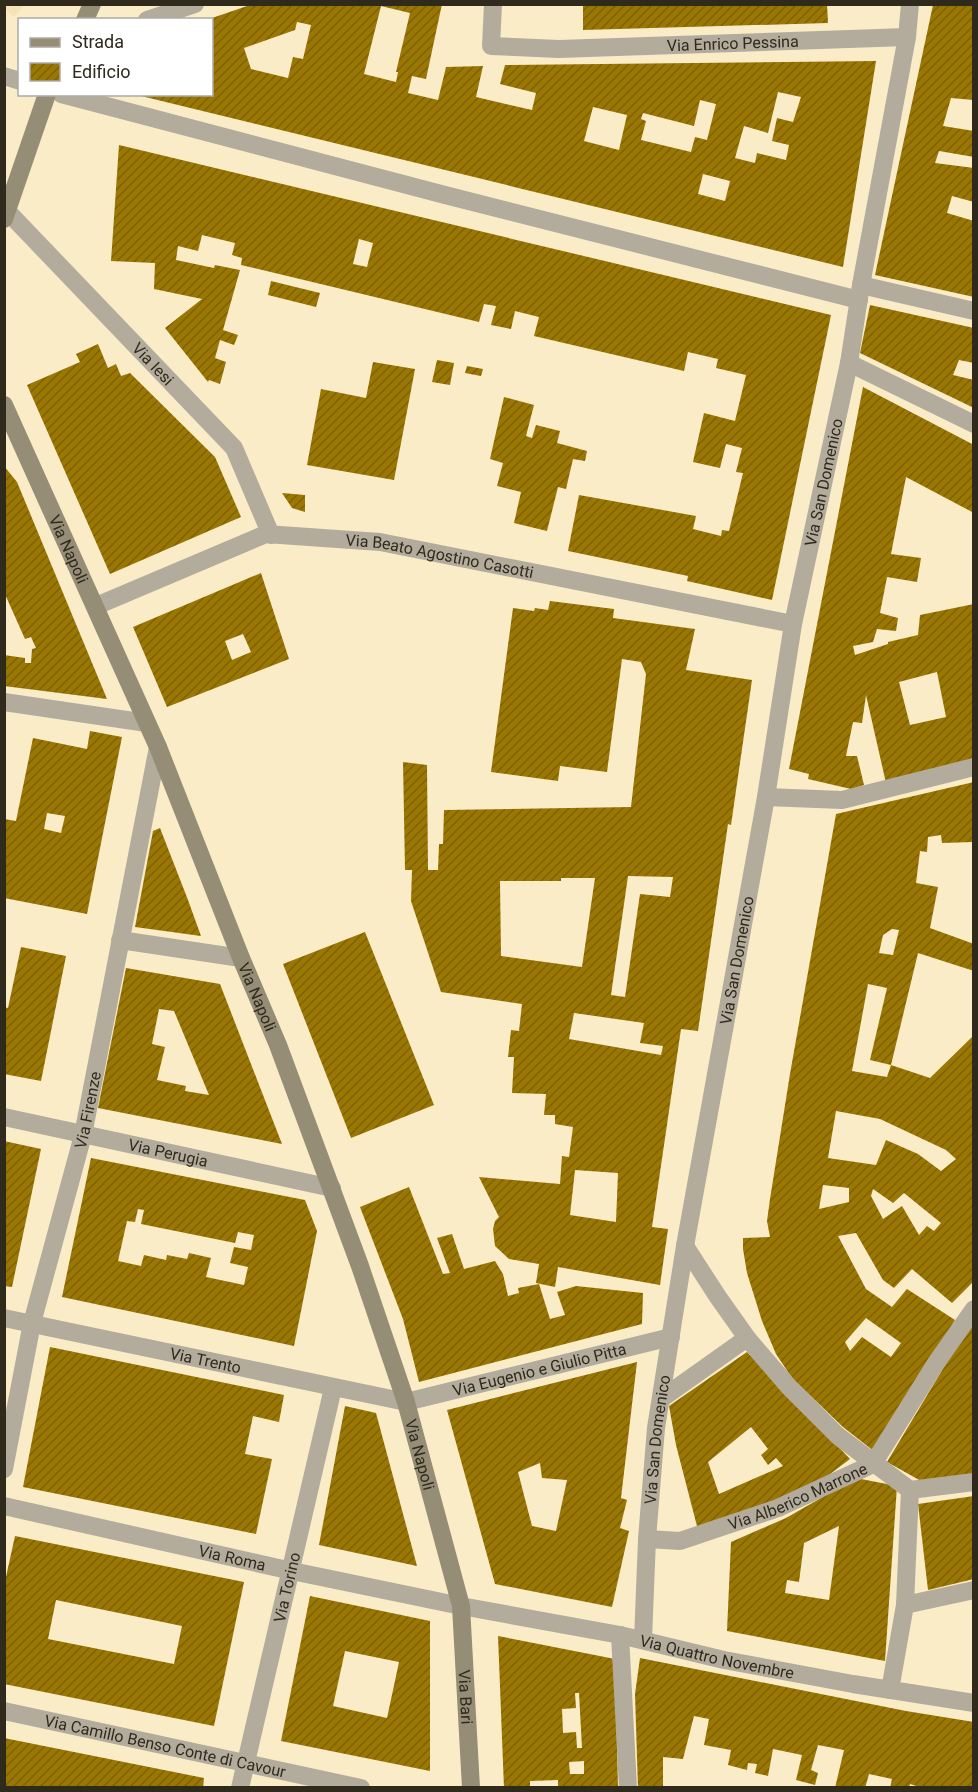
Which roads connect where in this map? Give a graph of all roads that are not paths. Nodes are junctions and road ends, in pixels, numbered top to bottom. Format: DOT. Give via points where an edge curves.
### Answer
graph roads {
  1 [pos="92,4"];
  2 [pos="195,4"];
  3 [pos="493,4"];
  4 [pos="909,4"];
  5 [pos="86,18"];
  6 [pos="153,18"];
  7 [pos="907,36"];
  8 [pos="46,96"];
  9 [pos="69,96"];
  10 [pos="6,215"];
  11 [pos="860,293"];
  12 [pos="974,311"];
  13 [pos="849,363"];
  14 [pos="4,405"];
  15 [pos="974,424"];
  16 [pos="271,535"];
  17 [pos="96,606"];
  18 [pos="793,624"];
  19 [pos="4,702"];
  20 [pos="147,723"];
  21 [pos="158,747"];
  22 [pos="974,767"];
  23 [pos="766,797"];
  24 [pos="120,940"];
  25 [pos="241,958"];
  26 [pos="4,1117"];
  27 [pos="83,1135"];
  28 [pos="332,1188"];
  29 [pos="685,1246"];
  30 [pos="974,1308"];
  31 [pos="4,1318"];
  32 [pos="32,1323"];
  33 [pos="671,1337"];
  34 [pos="747,1338"];
  35 [pos="333,1388"];
  36 [pos="661,1399"];
  37 [pos="406,1402"];
  38 [pos="873,1464"];
  39 [pos="4,1469"];
  40 [pos="974,1482"];
  41 [pos="910,1490"];
  42 [pos="4,1506"];
  43 [pos="647,1539"];
  44 [pos="292,1571"];
  45 [pos="974,1590"];
  46 [pos="905,1605"];
  47 [pos="461,1606"];
  48 [pos="620,1635"];
  49 [pos="643,1641"];
  50 [pos="890,1690"];
  51 [pos="974,1703"];
  52 [pos="4,1711"];
  53 [pos="245,1762"];
  54 [pos="240,1788"];
  55 [pos="361,1788"];
  56 [pos="471,1788"];
  57 [pos="628,1788"];
  1 -- 5 [label="main road"];
  2 -- 6 [label="street"];
  3 -- 7 [label="street, Via Enrico Pessina" via="491,46 559,49"];
  4 -- 7 [label="street, Via San Domenico"];
  7 -- 11 [label="street, Via San Domenico"];
  8 -- 10 [label="main road"];
  9 -- 11 [label="street" via="411,186"];
  10 -- 16 [label="street, Via Iesi" via="234,448"];
  11 -- 12 [label="street"];
  11 -- 13 [label="street, Via San Domenico"];
  13 -- 15 [label="street"];
  13 -- 18 [label="street, Via San Domenico"];
  14 -- 17 [label="main road, Via Napoli"];
  16 -- 17 [label="street, Via Beato Agostino Casotti"];
  16 -- 18 [label="street, Via Beato Agostino Casotti" via="380,542"];
  17 -- 20 [label="main road, Via Napoli"];
  18 -- 23 [label="street, Via San Domenico"];
  19 -- 20 [label="street"];
  20 -- 21 [label="main road, Via Napoli"];
  21 -- 24 [label="street, Via Firenze"];
  21 -- 25 [label="main road, Via Napoli"];
  22 -- 23 [label="street" via="842,800"];
  23 -- 29 [label="street, Via San Domenico"];
  24 -- 25 [label="street"];
  24 -- 27 [label="street, Via Firenze"];
  25 -- 28 [label="main road, Via Napoli"];
  26 -- 27 [label="street, Via Perugia"];
  27 -- 28 [label="street, Via Perugia"];
  27 -- 32 [label="street, Via Firenze"];
  28 -- 37 [label="main road, Via Napoli"];
  29 -- 33 [label="street, Via San Domenico"];
  29 -- 34 [label="street"];
  30 -- 38 [label="street, Via Alberico Marrone"];
  31 -- 32 [label="street, Via Trento"];
  32 -- 35 [label="street, Via Trento"];
  32 -- 39 [label="street, Via Firenze"];
  33 -- 36 [label="street, Via San Domenico"];
  33 -- 37 [label="street, Via Eugenio e Giulio Pitta"];
  34 -- 36 [label="street"];
  34 -- 38 [label="street" via="838,1436"];
  35 -- 37 [label="street, Via Trento"];
  35 -- 44 [label="street, Via Torino"];
  36 -- 43 [label="street, Via San Domenico"];
  37 -- 47 [label="main road, Via Napoli"];
  38 -- 41 [label="street"];
  38 -- 43 [label="street, Via Alberico Marrone" via="778,1508 680,1541"];
  40 -- 41 [label="street"];
  41 -- 46 [label="street"];
  42 -- 44 [label="street, Via Roma"];
  43 -- 49 [label="street, Via San Domenico"];
  44 -- 47 [label="street, Via Roma"];
  44 -- 53 [label="street, Via Torino"];
  45 -- 46 [label="street"];
  46 -- 50 [label="street"];
  47 -- 48 [label="street, Via Quattro Novembre"];
  47 -- 56 [label="main road, Via Bari"];
  48 -- 49 [label="street, Via Quattro Novembre"];
  48 -- 57 [label="street"];
  49 -- 50 [label="street, Via Quattro Novembre"];
  50 -- 51 [label="street, Via Quattro Novembre"];
  52 -- 53 [label="street, Via Camillo Benso Conte di Cavour"];
  53 -- 54 [label="street, Via Torino"];
  53 -- 55 [label="street, Via Camillo Benso Conte di Cavour"];
}
